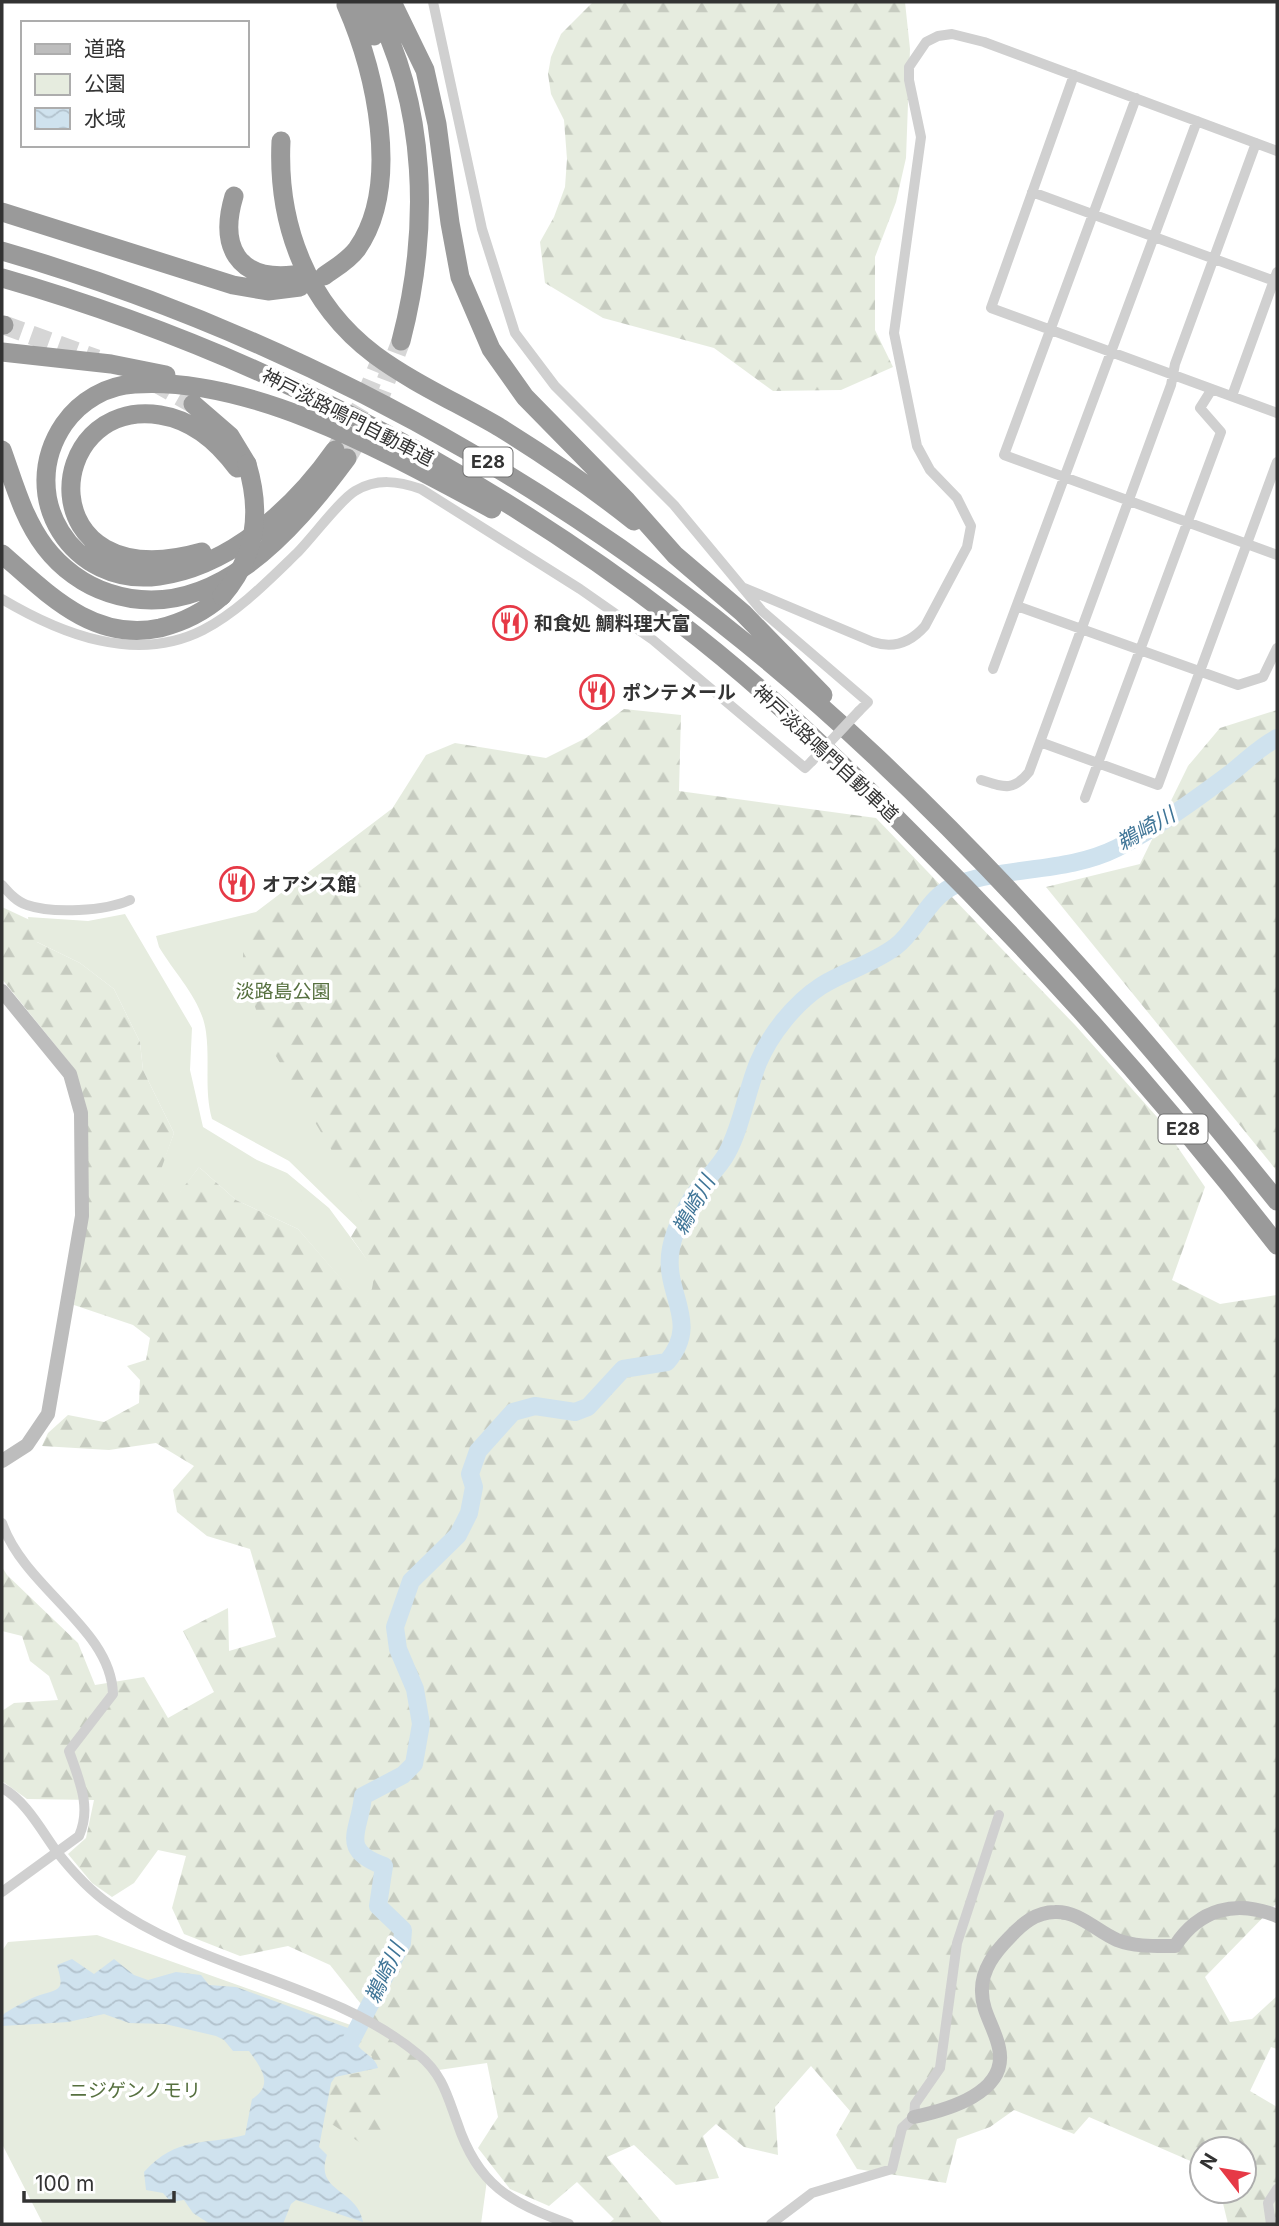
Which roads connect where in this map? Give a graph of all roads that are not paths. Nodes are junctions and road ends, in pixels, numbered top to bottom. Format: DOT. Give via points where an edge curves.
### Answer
graph roads {
  1 [pos="344,2"];
  2 [pos="356,2"];
  3 [pos="372,2"];
  4 [pos="391,2"];
  5 [pos="433,2"];
  6 [pos="1074,75"];
  7 [pos="1136,98"];
  8 [pos="1197,121"];
  9 [pos="281,141"];
  10 [pos="1256,143"];
  11 [pos="1277,150"];
  12 [pos="1032,192"];
  13 [pos="234,196"];
  14 [pos="2,212"];
  15 [pos="1093,214"];
  16 [pos="1153,237"];
  17 [pos="2,251"];
  18 [pos="1214,259"];
  19 [pos="321,272"];
  20 [pos="2,278"];
  21 [pos="1276,278"];
  22 [pos="1050,329"];
  23 [pos="2,352"];
  24 [pos="1111,352"];
  25 [pos="1173,375"];
  26 [pos="1212,389"];
  27 [pos="237,396"];
  28 [pos="1232,396"];
  29 [pos="192,404"];
  30 [pos="1277,413"];
  31 [pos="2,450"];
  32 [pos="1277,462"];
  33 [pos="242,466"];
  34 [pos="1064,477"];
  35 [pos="1129,501"];
  36 [pos="1187,522"];
  37 [pos="267,524"];
  38 [pos="1247,544"];
  39 [pos="2,554"];
  40 [pos="675,555"];
  41 [pos="1277,555"];
  42 [pos="587,556"];
  43 [pos="742,587"];
  44 [pos="2,599"];
  45 [pos="1017,606"];
  46 [pos="1082,629"];
  47 [pos="1277,648"];
  48 [pos="1140,650"];
  49 [pos="1275,662"];
  50 [pos="993,669"];
  51 [pos="1200,671"];
  52 [pos="1040,742"];
  53 [pos="876,756"];
  54 [pos="1098,763"];
  55 [pos="981,779"];
  56 [pos="1085,798"];
  57 [pos="2,885"];
  58 [pos="130,900"];
  59 [pos="2,991"];
  60 [pos="1277,1201"];
  61 [pos="1277,1245"];
  62 [pos="2,1461"];
  63 [pos="2,1522"];
  64 [pos="2,1788"];
  65 [pos="999,1815"];
  66 [pos="58,1853"];
  67 [pos="2,1892"];
  68 [pos="1277,1916"];
  69 [pos="914,2117"];
  70 [pos="1277,2189"];
  71 [pos="786,2212"];
  72 [pos="569,2224"];
  73 [pos="771,2224"];
  74 [pos="788,2224"];
  75 [pos="1271,2224"];
  1 -- 19 [label="highway" via="372,88 380,176 375,209 364,237 344,262"];
  2 -- 3 [label="highway" via="386,68 405,155 407,245 396,338 419,245 417,155 399,66"];
  4 -- 40 [label="highway" via="428,82 455,253 478,324 505,373 525,397"];
  5 -- 43 [label="street" via="491,265 516,333 555,386 674,505"];
  6 -- 7 [label="street"];
  6 -- 12 [label="street"];
  6 -- 43 [label="street" via="952,34 926,42 909,67 921,136 894,333 917,446 930,470 957,498 971,526 967,547 925,626 907,641 884,646"];
  7 -- 8 [label="street"];
  7 -- 15 [label="street"];
  8 -- 10 [label="street"];
  8 -- 16 [label="street"];
  9 -- 40 [label="highway" via="284,207 294,245 316,291 349,333 396,369 559,466"];
  10 -- 11 [label="street"];
  10 -- 18 [label="street"];
  12 -- 15 [label="street"];
  12 -- 22 [label="street" via="991,308"];
  13 -- 14 [label="highway" via="227,229 233,253 257,273 297,281 268,291 233,285"];
  15 -- 16 [label="street"];
  15 -- 22 [label="street"];
  16 -- 18 [label="street"];
  16 -- 24 [label="street"];
  17 -- 53 [label="highway, 神戸淡路鳴門自動車道 / E28" via="216,325 423,423 642,564 744,643"];
  18 -- 21 [label="street"];
  18 -- 25 [label="street"];
  20 -- 42 [label="highway, 神戸淡路鳴門自動車道 / E28" via="136,321 334,405 466,478"];
  21 -- 28 [label="street"];
  22 -- 24 [label="street"];
  22 -- 34 [label="street" via="1004,455"];
  23 -- 27 [label="highway" via="111,364"];
  24 -- 25 [label="street"];
  24 -- 34 [label="street"];
  25 -- 26 [label="street"];
  25 -- 35 [label="street"];
  26 -- 28 [label="street"];
  26 -- 36 [label="street" via="1200,408 1221,432"];
  27 -- 37 [label="highway" via="138,383 88,400 68,419 52,446 45,474 49,505 61,533 80,554 105,570 129,576 158,576 190,568"];
  27 -- 42 [label="highway" via="310,420 408,464"];
  28 -- 30 [label="street"];
  29 -- 33 [label="highway" via="230,436"];
  31 -- 37 [label="highway" via="29,521 55,559 77,578 104,591 149,601 196,593 246,566 305,511 341,454"];
  32 -- 38 [label="street"];
  33 -- 37 [label="highway" via="192,426 164,416 135,415 108,424 80,450 71,475 72,500 89,535 108,551 132,560 160,561 200,553"];
  33 -- 39 [label="highway, bridge" via="253,516 247,559 222,596 176,623 119,630 89,621 58,603"];
  34 -- 35 [label="street"];
  34 -- 45 [label="street"];
  35 -- 36 [label="street"];
  35 -- 46 [label="street"];
  36 -- 38 [label="street"];
  36 -- 48 [label="street"];
  38 -- 41 [label="street"];
  38 -- 51 [label="street"];
  40 -- 53 [label="highway" via="789,657"];
  42 -- 61 [label="highway, 神戸淡路鳴門自動車道 / E28" via="679,622 882,804 1030,952"];
  43 -- 44 [label="street, bridge" via="773,622 868,702 805,768 721,694 609,608 421,489 400,482 354,491 260,587 220,620 177,641 151,646 97,640 63,631"];
  45 -- 46 [label="street"];
  45 -- 50 [label="street"];
  46 -- 48 [label="street"];
  46 -- 52 [label="street"];
  47 -- 49 [label="street"];
  48 -- 51 [label="street"];
  48 -- 54 [label="street"];
  49 -- 51 [label="street" via="1263,677 1238,685"];
  51 -- 54 [label="street" via="1158,785"];
  52 -- 54 [label="street"];
  52 -- 55 [label="street" via="1018,785 1009,788"];
  53 -- 60 [label="highway, 神戸淡路鳴門自動車道 / E28" via="1108,1000"];
  54 -- 56 [label="street"];
  57 -- 58 [label="street" via="28,906 105,909"];
  59 -- 62 [label="street" via="70,1074 81,1113 82,1216 48,1414 27,1445"];
  63 -- 66 [label="street" via="26,1569 99,1646 113,1687 113,1694 68,1751 81,1784 85,1822 79,1836"];
  64 -- 66 [label="street" via="22,1803"];
  65 -- 69 [label="street" via="957,1943 940,2068 915,2104"];
  66 -- 67 [label="street"];
  66 -- 72 [label="street" via="88,1888 136,1922 352,2014 418,2053 445,2083 472,2157 493,2185 507,2197"];
  68 -- 69 [label="street" via="1232,1906 1199,1918 1175,1946 1156,1946 1120,1941 1072,1915 1039,1914 1003,1944 984,1973 983,2007 1000,2050 993,2079 960,2103"];
  69 -- 71 [label="street" via="902,2128 892,2169 812,2193"];
  70 -- 75 [label="street" via="1268,2203"];
  71 -- 73 [label="street"];
  71 -- 74 [label="street"];
}
